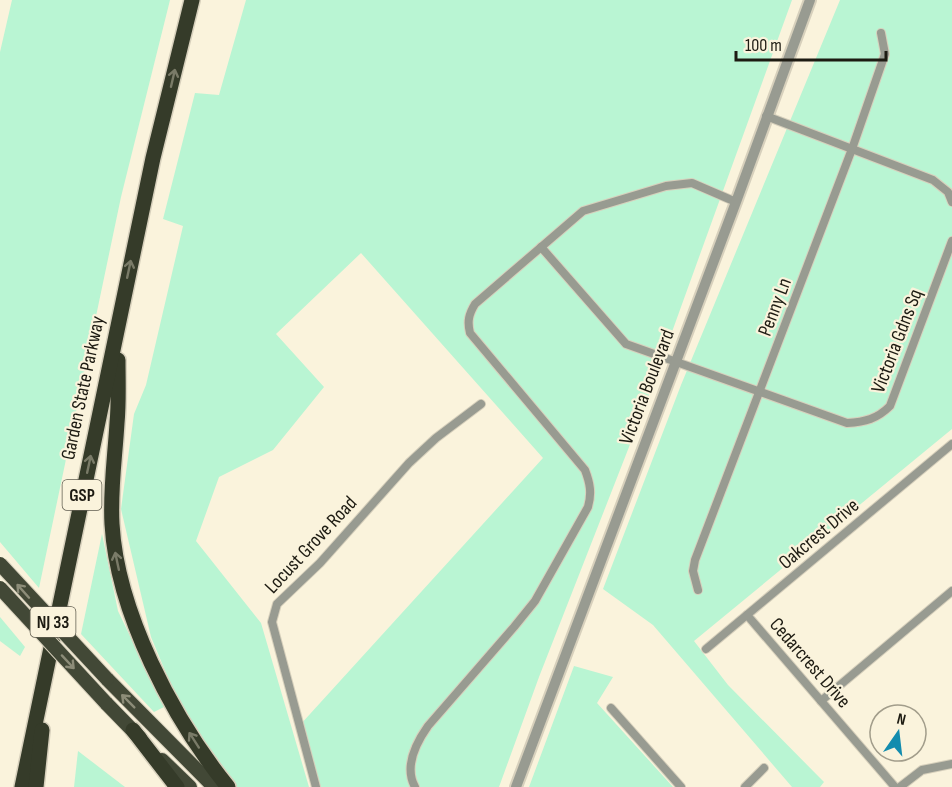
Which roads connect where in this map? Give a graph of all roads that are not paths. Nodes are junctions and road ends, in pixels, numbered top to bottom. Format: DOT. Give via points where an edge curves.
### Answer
graph roads {
  1 [pos="192,0"];
  2 [pos="204,0"];
  3 [pos="810,0"];
  4 [pos="881,33"];
  5 [pos="180,45"];
  6 [pos="766,116"];
  7 [pos="852,149"];
  8 [pos="736,202"];
  9 [pos="952,202"];
  10 [pos="952,241"];
  11 [pos="541,247"];
  12 [pos="118,326"];
  13 [pos="676,360"];
  14 [pos="760,392"];
  15 [pos="481,404"];
  16 [pos="952,445"];
  17 [pos="0,564"];
  18 [pos="0,588"];
  19 [pos="698,590"];
  20 [pos="952,591"];
  21 [pos="747,615"];
  22 [pos="706,649"];
  23 [pos="47,665"];
  24 [pos="821,701"];
  25 [pos="611,708"];
  26 [pos="133,730"];
  27 [pos="952,764"];
  28 [pos="764,768"];
  29 [pos="22,787"];
  30 [pos="36,787"];
  31 [pos="177,787"];
  32 [pos="190,787"];
  33 [pos="214,787"];
  34 [pos="228,787"];
  35 [pos="316,787"];
  36 [pos="415,787"];
  37 [pos="516,787"];
  38 [pos="681,787"];
  39 [pos="745,787"];
  40 [pos="897,787"];
  1 -- 5 [label="highway, Garden State Parkway / GSP"];
  2 -- 5 [label="highway"];
  3 -- 6 [label="street, Victoria Boulevard"];
  4 -- 7 [label="street, Penny Ln" via="885,54"];
  12 -- 5 [label="highway, Garden State Parkway / GSP, one-way"];
  6 -- 7 [label="street"];
  6 -- 8 [label="street, Victoria Boulevard"];
  7 -- 9 [label="street" via="933,180 948,192"];
  7 -- 14 [label="street, Penny Ln"];
  8 -- 11 [label="street" via="692,183 666,186 583,211"];
  8 -- 13 [label="street, Victoria Boulevard"];
  10 -- 14 [label="street, Victoria Gdns Sq" via="895,394 880,416 847,423"];
  11 -- 13 [label="street, Victoria Gdns Sq" via="626,344"];
  11 -- 36 [label="street" via="475,304 468,323 470,333 585,470 591,496 535,601 416,743 411,780"];
  23 -- 12 [label="highway, Garden State Parkway / GSP, one-way"];
  34 -- 12 [label="highway, one-way" via="190,735 168,696 142,640 115,552 111,511"];
  13 -- 14 [label="street, Victoria Gdns Sq"];
  13 -- 37 [label="street, Victoria Boulevard"];
  14 -- 19 [label="street, Penny Ln" via="695,560 693,572"];
  15 -- 35 [label="street, Locust Grove Road" via="409,463 277,604 272,622"];
  16 -- 21 [label="street, Oakcrest Drive"];
  33 -- 17 [label="highway, NJ 33, one-way, bridge"];
  18 -- 26 [label="highway, NJ 33, one-way, bridge"];
  20 -- 24 [label="street"];
  21 -- 22 [label="street, Oakcrest Drive"];
  21 -- 24 [label="street, Cedarcrest Drive"];
  23 -- 29 [label="highway, Garden State Parkway / GSP"];
  23 -- 30 [label="highway"];
  24 -- 40 [label="street, Cedarcrest Drive"];
  25 -- 38 [label="street"];
  26 -- 31 [label="highway"];
  26 -- 32 [label="highway, NJ 33"];
  27 -- 40 [label="street" via="922,770"];
  28 -- 39 [label="street"];
}
